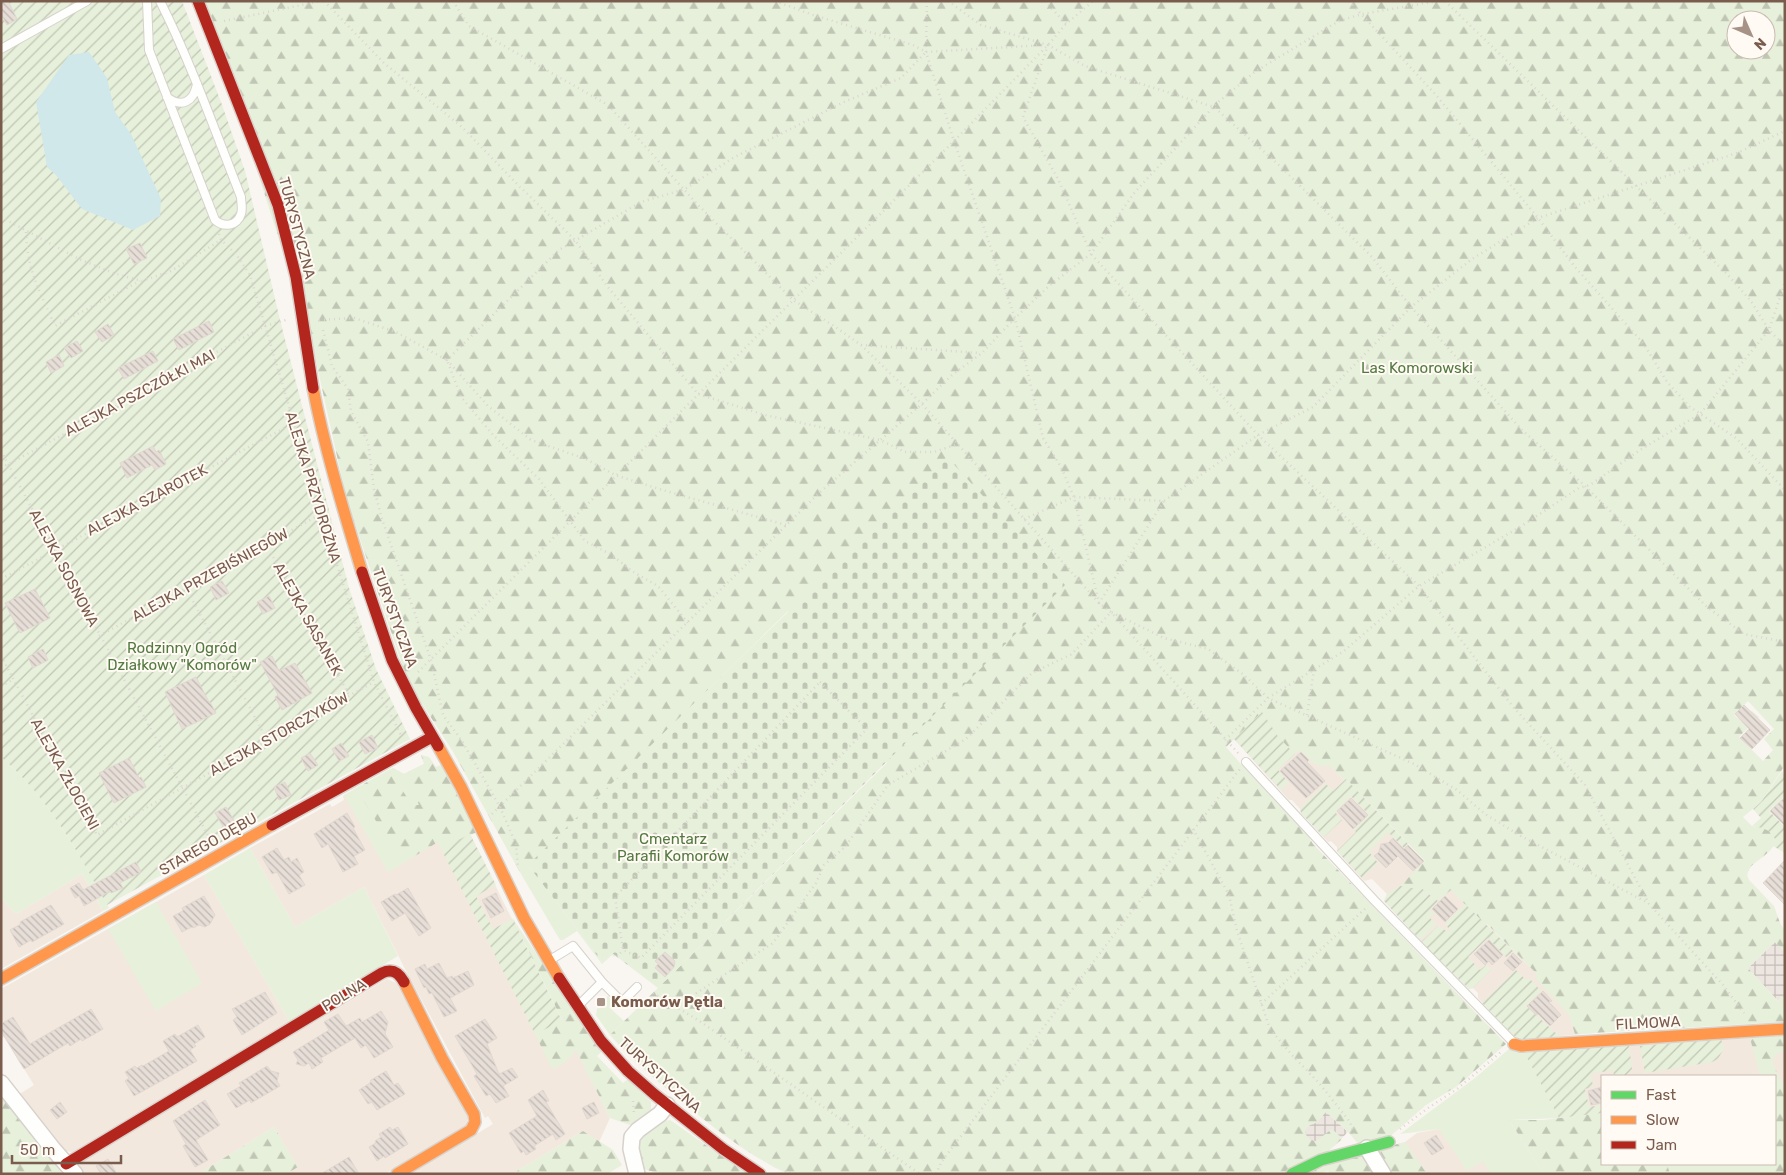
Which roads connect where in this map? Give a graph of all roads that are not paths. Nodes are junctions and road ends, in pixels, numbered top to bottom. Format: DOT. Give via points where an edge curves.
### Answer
graph roads {
  1 [pos="87,1"];
  2 [pos="147,1"];
  3 [pos="160,1"];
  4 [pos="198,1"];
  5 [pos="1,49"];
  6 [pos="197,83"];
  7 [pos="167,97"];
  8 [pos="432,737"];
  9 [pos="1246,762"];
  10 [pos="548,961"];
  11 [pos="1,980"];
  12 [pos="602,982"];
  13 [pos="636,988"];
  14 [pos="577,1006"];
  15 [pos="1785,1029"];
  16 [pos="1514,1044"];
  17 [pos="1,1083"];
  18 [pos="667,1105"];
  19 [pos="1389,1142"];
  20 [pos="1363,1149"];
  21 [pos="71,1169"];
  22 [pos="397,1174"];
  23 [pos="637,1174"];
  24 [pos="760,1174"];
  25 [pos="1292,1174"];
  26 [pos="1383,1174"];
  1 -- 5 [label="lane"];
  2 -- 7 [label="lane" via="149,50"];
  3 -- 6 [label="lane"];
  4 -- 8 [label="street, TURYSTYCZNA" via="278,206 296,277 318,414 380,628 392,660"];
  6 -- 7 [label="lane" via="193,97 183,103"];
  6 -- 7 [label="lane" via="241,197 241,214 230,225 225,226 215,220"];
  8 -- 10 [label="street, TURYSTYCZNA"];
  8 -- 11 [label="street, STAREGO DĘBU"];
  9 -- 16 [label="lane"];
  10 -- 12 [label="lane" via="573,946"];
  10 -- 14 [label="street, TURYSTYCZNA"];
  12 -- 13 [label="lane" via="622,1002"];
  12 -- 14 [label="lane"];
  14 -- 18 [label="street, TURYSTYCZNA" via="611,1053"];
  15 -- 16 [label="street, FILMOWA"];
  17 -- 21 [label="street, POLNA"];
  18 -- 23 [label="street" via="635,1135 631,1150"];
  18 -- 24 [label="street, TURYSTYCZNA" via="723,1150"];
  19 -- 20 [label="street"];
  20 -- 25 [label="street" via="1316,1162"];
  20 -- 26 [label="street"];
  21 -- 22 [label="street, POLNA" via="390,970 400,976 476,1120 471,1130"];
}
